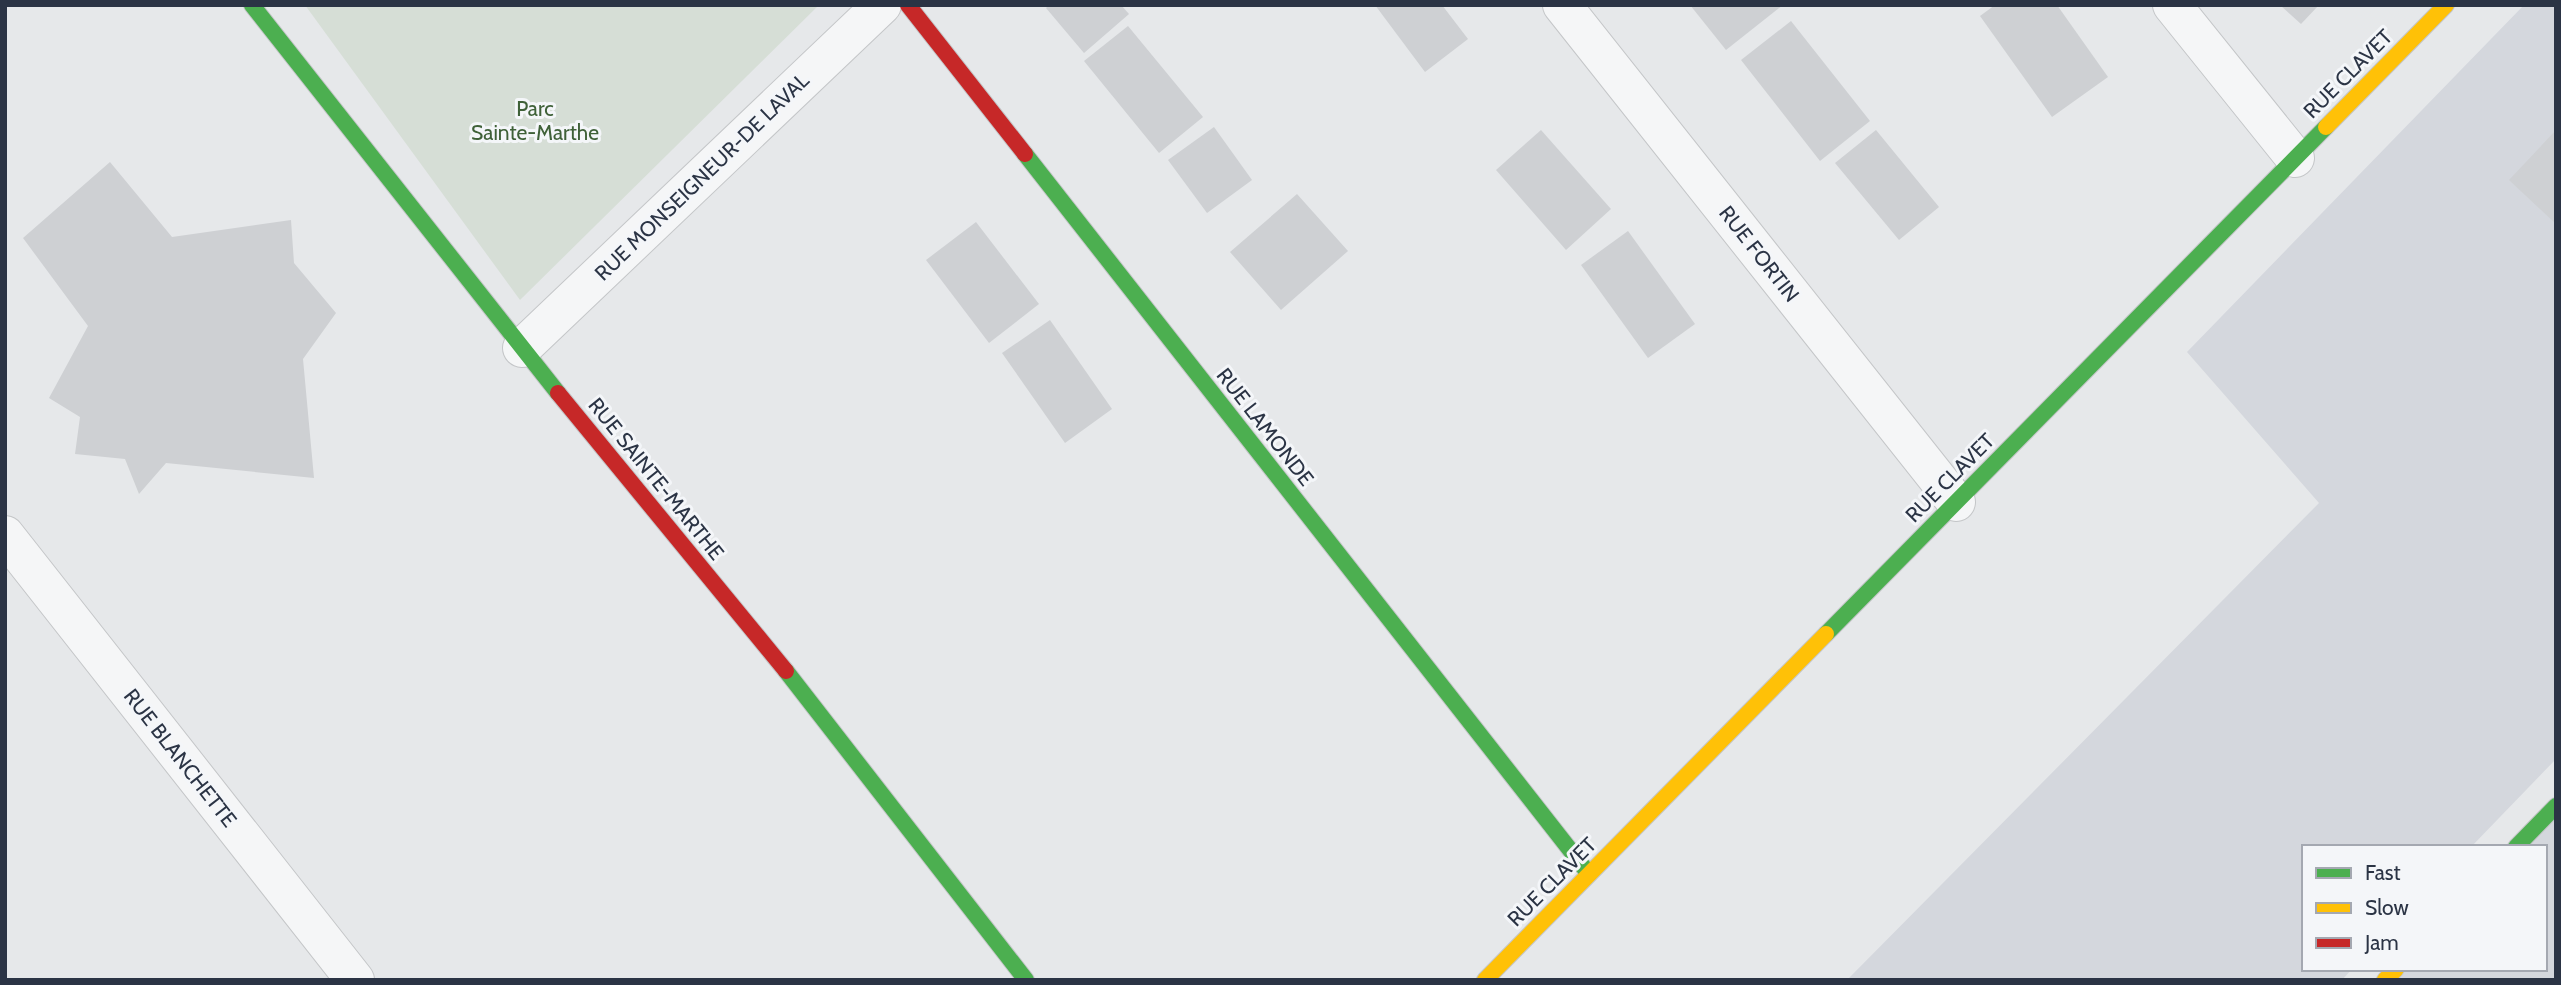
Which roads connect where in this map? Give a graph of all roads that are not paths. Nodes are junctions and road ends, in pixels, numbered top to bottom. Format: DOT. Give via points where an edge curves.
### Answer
graph roads {
  1 [pos="252,5"];
  2 [pos="882,5"];
  3 [pos="908,5"];
  4 [pos="1562,5"];
  5 [pos="2172,5"];
  6 [pos="2445,5"];
  7 [pos="2295,158"];
  8 [pos="522,348"];
  9 [pos="1956,502"];
  10 [pos="5,535"];
  11 [pos="2556,806"];
  12 [pos="2518,845"];
  13 [pos="1589,874"];
  14 [pos="355,980"];
  15 [pos="1026,980"];
  16 [pos="1485,980"];
  1 -- 8 [label="street, RUE SAINTE-MARTHE"];
  2 -- 8 [label="street, RUE MONSEIGNEUR-DE LAVAL"];
  3 -- 13 [label="street, RUE LAMONDE"];
  4 -- 9 [label="street, RUE FORTIN"];
  5 -- 7 [label="street"];
  6 -- 7 [label="street, RUE CLAVET"];
  7 -- 9 [label="street, RUE CLAVET"];
  8 -- 15 [label="street, RUE SAINTE-MARTHE" via="806,696"];
  9 -- 13 [label="street, RUE CLAVET"];
  10 -- 14 [label="street, RUE BLANCHETTE"];
  11 -- 12 [label="street"];
  13 -- 16 [label="street, RUE CLAVET"];
}
